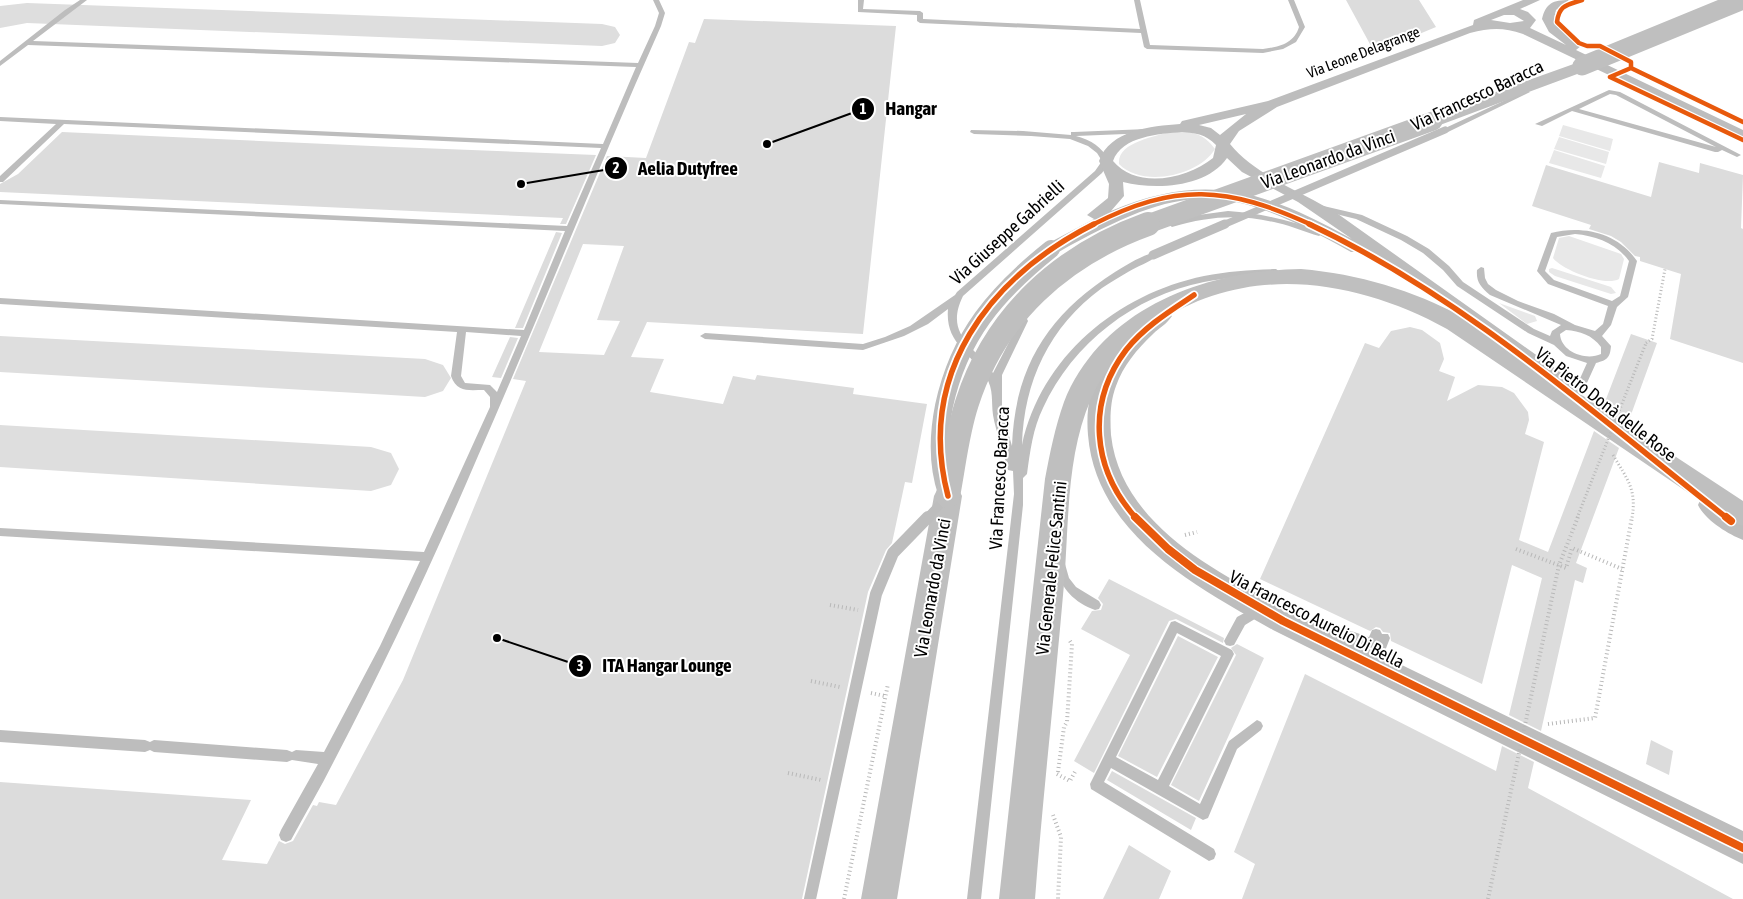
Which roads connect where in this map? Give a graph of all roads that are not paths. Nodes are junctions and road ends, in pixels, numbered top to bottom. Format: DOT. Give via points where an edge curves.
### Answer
graph roads {
  1 [pos="84,0"];
  2 [pos="656,0"];
  3 [pos="861,0"];
  4 [pos="1137,0"];
  5 [pos="1290,0"];
  6 [pos="1534,0"];
  7 [pos="1552,0"];
  8 [pos="1563,0"];
  9 [pos="1743,0"];
  10 [pos="1500,12"];
  11 [pos="1529,20"];
  12 [pos="1509,26"];
  13 [pos="1466,30"];
  14 [pos="1144,31"];
  15 [pos="28,43"];
  16 [pos="0,53"];
  17 [pos="13,54"];
  18 [pos="1581,58"];
  19 [pos="0,64"];
  20 [pos="640,65"];
  21 [pos="1667,95"];
  22 [pos="1272,104"];
  23 [pos="1572,109"];
  24 [pos="0,119"];
  25 [pos="62,122"];
  26 [pos="1539,124"];
  27 [pos="1743,126"];
  28 [pos="1176,127"];
  29 [pos="1158,130"];
  30 [pos="974,132"];
  31 [pos="1023,134"];
  32 [pos="1743,135"];
  33 [pos="606,146"];
  34 [pos="1223,147"];
  35 [pos="1740,156"];
  36 [pos="1108,164"];
  37 [pos="0,180"];
  38 [pos="0,202"];
  39 [pos="1313,205"];
  40 [pos="1100,217"];
  41 [pos="571,230"];
  42 [pos="1366,252"];
  43 [pos="1481,270"];
  44 [pos="1067,279"];
  45 [pos="1332,279"];
  46 [pos="960,294"];
  47 [pos="1194,295"];
  48 [pos="0,301"];
  49 [pos="1614,305"];
  50 [pos="1032,312"];
  51 [pos="1458,317"];
  52 [pos="1572,327"];
  53 [pos="462,329"];
  54 [pos="527,333"];
  55 [pos="705,336"];
  56 [pos="1596,336"];
  57 [pos="1557,343"];
  58 [pos="1593,360"];
  59 [pos="997,392"];
  60 [pos="1578,394"];
  61 [pos="494,408"];
  62 [pos="1019,490"];
  63 [pos="948,496"];
  64 [pos="1056,519"];
  65 [pos="1740,519"];
  66 [pos="1015,531"];
  67 [pos="0,532"];
  68 [pos="427,557"];
  69 [pos="1095,605"];
  70 [pos="1261,609"];
  71 [pos="1296,628"];
  72 [pos="1230,641"];
  73 [pos="1374,665"];
  74 [pos="1257,726"];
  75 [pos="0,736"];
  76 [pos="329,759"];
  77 [pos="1108,759"];
  78 [pos="1161,789"];
  79 [pos="286,835"];
  80 [pos="1743,848"];
  81 [pos="1209,854"];
  82 [pos="810,899"];
  83 [pos="879,899"];
  84 [pos="974,899"];
  85 [pos="1017,899"];
  1 -- 15 [label="lane"];
  2 -- 20 [label="lane" via="662,13"];
  3 -- 14 [label="lane" via="860,11 920,13 920,20"];
  4 -- 14 [label="lane"];
  5 -- 14 [label="lane" via="1301,31 1294,41 1274,50 1147,47"];
  6 -- 10 [label="street"];
  7 -- 11 [label="street" via="1530,10"];
  8 -- 18 [label="street" via="1550,8 1548,20"];
  9 -- 18 [label="main road, Via Leonardo da Vinci, bridge"];
  10 -- 11 [label="street" via="1518,12"];
  10 -- 12 [label="street" via="1497,20"];
  10 -- 13 [label="street, Via Leone Delagrange"];
  11 -- 12 [label="street, Via Leone Delagrange" via="1524,26"];
  11 -- 18 [label="street"];
  12 -- 13 [label="street, Via Leone Delagrange" via="1491,24"];
  12 -- 21 [label="street"];
  13 -- 22 [label="street, Via Leone Delagrange"];
  15 -- 17 [label="lane"];
  15 -- 20 [label="lane"];
  16 -- 17 [label="lane"];
  17 -- 19 [label="lane"];
  18 -- 21 [label="street"];
  18 -- 62 [label="lane, Via Francesco Baracca, bridge" via="1446,130 1128,267 1092,290 1058,324 1039,350 1029,372 1020,404 1017,438"];
  18 -- 63 [label="main road, Via Leonardo da Vinci, bridge" via="1126,232 1070,262 1007,320 987,353 963,414"];
  20 -- 33 [label="lane"];
  21 -- 27 [label="street"];
  21 -- 32 [label="street"];
  22 -- 28 [label="street, Via Leone Delagrange"];
  22 -- 34 [label="street, Via Leone Delagrange" via="1236,127 1225,138"];
  23 -- 26 [label="lane"];
  23 -- 35 [label="lane"];
  23 -- 35 [label="lane" via="1610,92 1618,93"];
  24 -- 25 [label="lane"];
  25 -- 33 [label="lane"];
  25 -- 37 [label="lane"];
  28 -- 29 [label="street, Via Leone Delagrange"];
  28 -- 34 [label="street" via="1201,129 1214,136"];
  29 -- 31 [label="lane"];
  29 -- 36 [label="street" via="1116,144 1109,149"];
  30 -- 31 [label="lane"];
  31 -- 36 [label="lane" via="1086,141 1099,149"];
  33 -- 41 [label="lane"];
  34 -- 36 [label="street" via="1224,152 1216,164 1176,180 1140,182 1122,177"];
  34 -- 39 [label="street, Via Pietro Donà delle Rose" via="1241,165"];
  36 -- 40 [label="street" via="1118,186 1118,195"];
  36 -- 46 [label="lane, Via Giuseppe Gabrielli"];
  38 -- 41 [label="lane"];
  39 -- 51 [label="street, Via Pietro Donà delle Rose"];
  39 -- 57 [label="lane" via="1359,217 1404,238 1432,257 1460,284 1532,331"];
  40 -- 42 [label="street" via="1171,196 1219,194 1271,207"];
  40 -- 63 [label="street, bridge" via="1051,249 993,301 953,366 939,437 941,469"];
  41 -- 54 [label="lane"];
  42 -- 44 [label="lane" via="1309,229 1258,215 1222,213 1143,234 1113,248"];
  42 -- 51 [label="street"];
  43 -- 52 [label="lane" via="1482,283 1490,290"];
  45 -- 47 [label="main road, Via Generale Felice Santini" via="1254,279"];
  45 -- 51 [label="main road, Via Generale Felice Santini" via="1368,286"];
  45 -- 62 [label="lane" via="1277,272 1217,275 1158,292 1120,311 1080,345 1045,394 1032,426"];
  46 -- 55 [label="lane" via="943,310 915,327 863,347"];
  46 -- 59 [label="lane, Via Giuseppe Gabrielli" via="951,313 956,333 988,374"];
  47 -- 64 [label="main road, Via Generale Felice Santini" via="1161,311 1128,333 1092,372 1070,422"];
  47 -- 70 [label="street, Via Francesco Aurelio Di Bella" via="1158,318 1116,363 1107,379 1098,410 1099,447 1115,489 1150,533 1194,569"];
  48 -- 53 [label="lane"];
  49 -- 49 [label="lane" via="1624,297 1632,261 1627,250 1616,243 1578,231 1554,234 1540,271 1551,282"];
  49 -- 56 [label="lane" via="1607,325"];
  50 -- 59 [label="lane" via="1021,325 997,375"];
  51 -- 60 [label="street, Via Pietro Donà delle Rose"];
  51 -- 65 [label="street"];
  51 -- 65 [label="main road, Via Generale Felice Santini" via="1600,429"];
  52 -- 56 [label="lane"];
  52 -- 57 [label="lane" via="1564,327 1556,333"];
  53 -- 54 [label="lane"];
  53 -- 61 [label="lane" via="458,382 463,386 487,387 495,396"];
  54 -- 61 [label="lane"];
  56 -- 58 [label="lane" via="1606,346 1607,352 1600,359"];
  57 -- 58 [label="lane" via="1576,357"];
  58 -- 60 [label="lane"];
  59 -- 66 [label="lane, Via Giuseppe Gabrielli" via="998,414 1012,467"];
  60 -- 65 [label="street, Via Pietro Donà delle Rose"];
  61 -- 68 [label="lane"];
  62 -- 66 [label="lane, Via Francesco Baracca"];
  63 -- 82 [label="lane, bridge" via="893,553 876,594"];
  63 -- 83 [label="main road, Via Leonardo da Vinci"];
  64 -- 69 [label="lane" via="1062,533 1061,570 1066,582 1082,599"];
  64 -- 85 [label="main road, Via Generale Felice Santini"];
  66 -- 84 [label="lane, Via Francesco Baracca"];
  67 -- 68 [label="lane"];
  68 -- 76 [label="lane"];
  70 -- 71 [label="street, Via Francesco Aurelio Di Bella"];
  70 -- 72 [label="lane" via="1241,622"];
  71 -- 73 [label="street, Via Francesco Aurelio Di Bella"];
  71 -- 73 [label="lane" via="1327,628 1372,643 1380,636"];
  73 -- 80 [label="street, Via Francesco Aurelio Di Bella"];
  74 -- 78 [label="lane" via="1233,745 1203,813"];
  75 -- 76 [label="lane"];
  76 -- 79 [label="lane"];
  77 -- 78 [label="lane"];
  77 -- 78 [label="lane" via="1175,626 1228,654"];
  77 -- 81 [label="lane" via="1096,784"];
}
